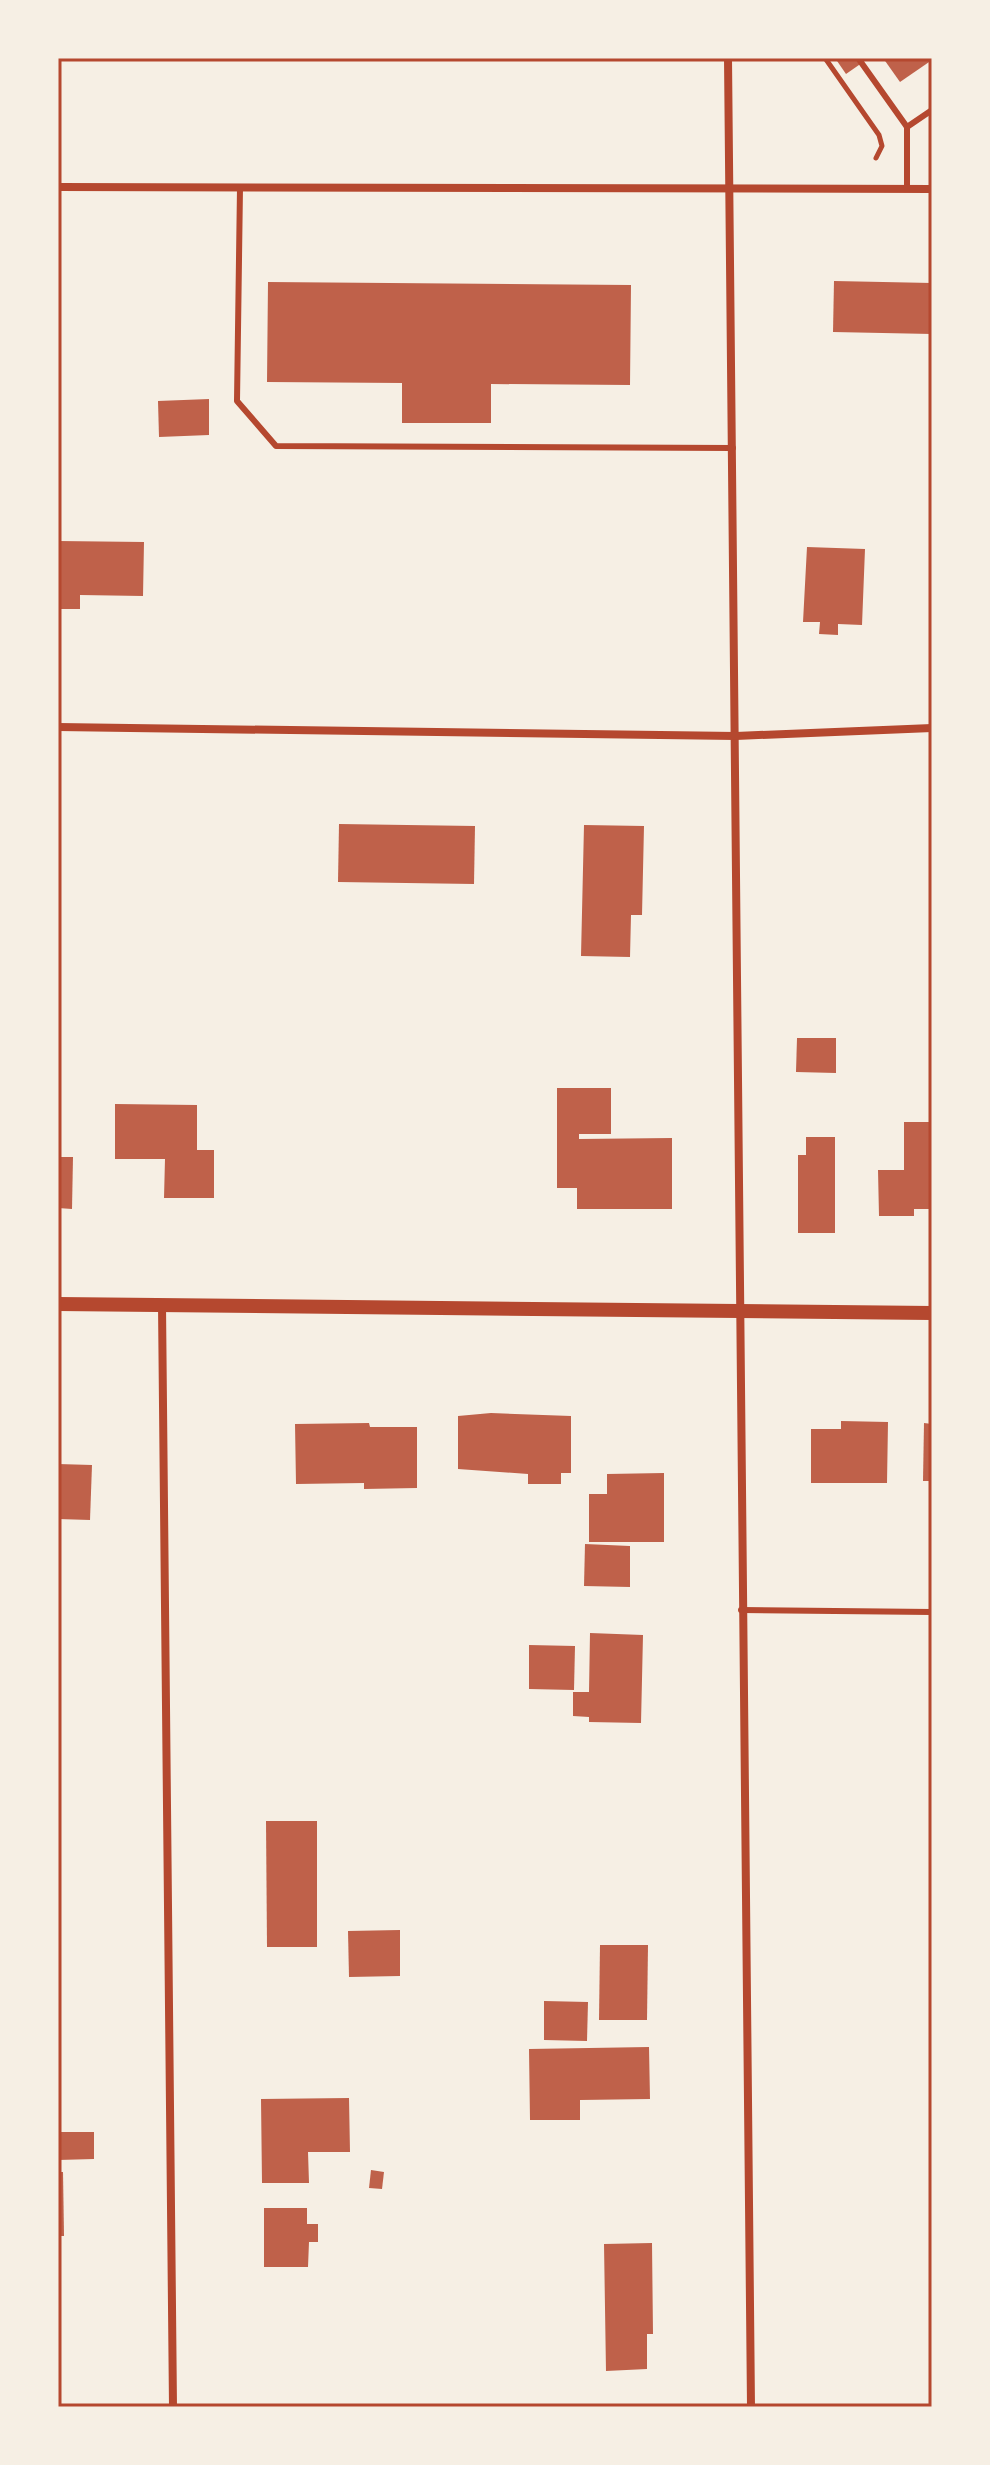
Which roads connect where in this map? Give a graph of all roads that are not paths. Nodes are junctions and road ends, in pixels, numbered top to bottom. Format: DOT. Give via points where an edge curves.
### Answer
graph roads {
  1 [pos="728,58"];
  2 [pos="858,58"];
  3 [pos="932,110"];
  4 [pos="907,127"];
  5 [pos="58,187"];
  6 [pos="240,188"];
  7 [pos="730,188"];
  8 [pos="907,189"];
  9 [pos="932,189"];
  10 [pos="733,448"];
  11 [pos="58,727"];
  12 [pos="932,728"];
  13 [pos="736,736"];
  14 [pos="58,1304"];
  15 [pos="162,1305"];
  16 [pos="741,1312"];
  17 [pos="932,1313"];
  18 [pos="741,1610"];
  19 [pos="932,1612"];
  20 [pos="173,2407"];
  21 [pos="751,2407"];
  1 -- 7 [label="street"];
  2 -- 4 [label="lane"];
  3 -- 4 [label="lane"];
  4 -- 8 [label="lane"];
  5 -- 6 [label="street"];
  6 -- 7 [label="street"];
  6 -- 10 [label="lane" via="237,401 276,446"];
  7 -- 8 [label="street"];
  7 -- 10 [label="street"];
  8 -- 9 [label="street"];
  10 -- 13 [label="street"];
  11 -- 13 [label="street"];
  12 -- 13 [label="street"];
  13 -- 16 [label="street"];
  14 -- 15 [label="street"];
  15 -- 16 [label="street"];
  15 -- 20 [label="street"];
  16 -- 17 [label="street"];
  16 -- 18 [label="street"];
  18 -- 19 [label="lane"];
  18 -- 21 [label="street"];
}
